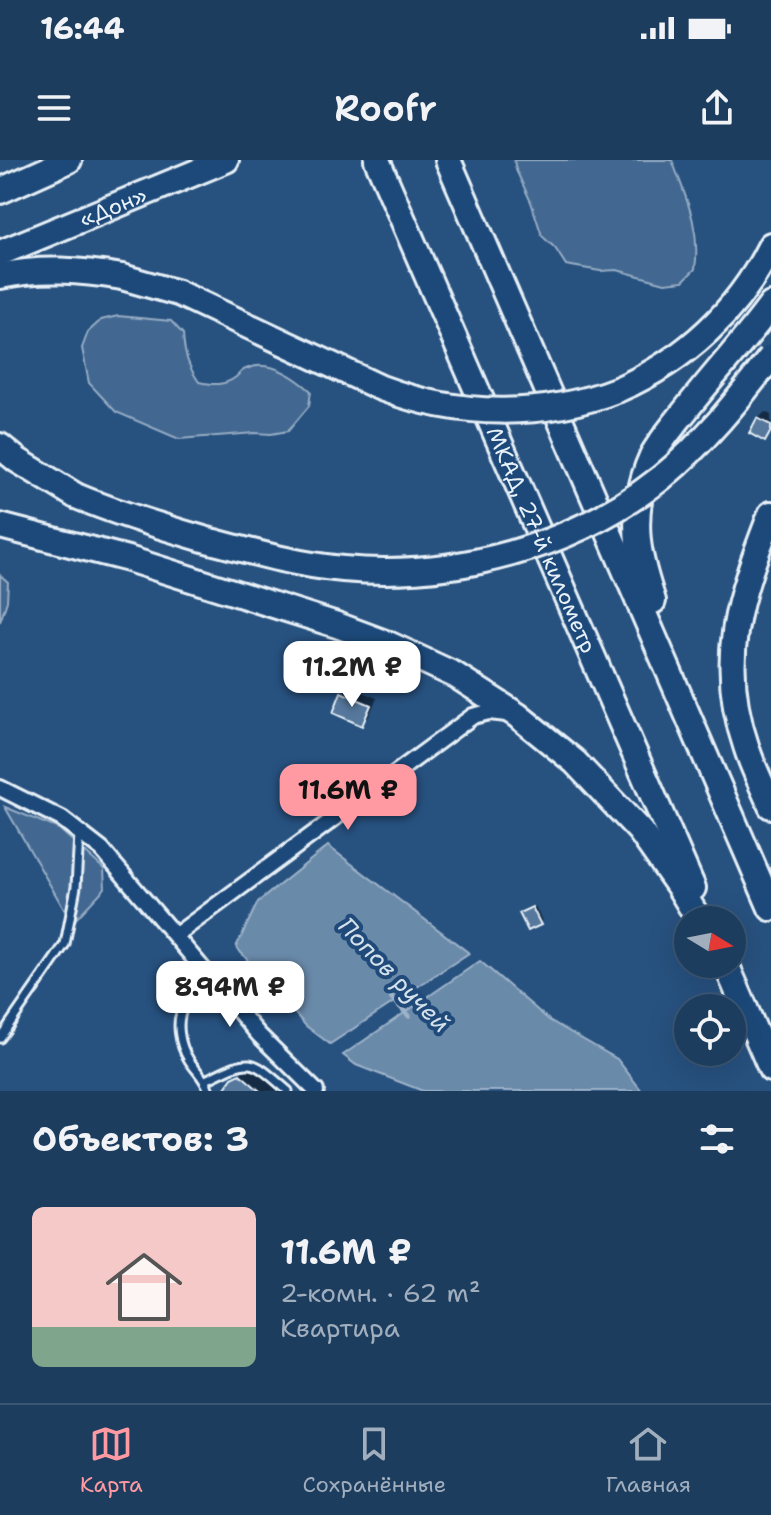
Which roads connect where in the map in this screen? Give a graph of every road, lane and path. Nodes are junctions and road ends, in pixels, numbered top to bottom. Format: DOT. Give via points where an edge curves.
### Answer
graph roads {
  1 [pos="69,160"];
  2 [pos="226,160"];
  3 [pos="377,160"];
  4 [pos="448,160"];
  5 [pos="0,191"];
  6 [pos="771,245"];
  7 [pos="0,253"];
  8 [pos="0,276"];
  9 [pos="771,305"];
  10 [pos="771,357"];
  11 [pos="0,446"];
  12 [pos="771,514"];
  13 [pos="0,526"];
  14 [pos="680,696"];
  15 [pos="517,715"];
  16 [pos="0,788"];
  17 [pos="771,806"];
  18 [pos="79,832"];
  19 [pos="691,906"];
  20 [pos="701,906"];
  21 [pos="771,908"];
  22 [pos="176,935"];
  23 [pos="731,978"];
  24 [pos="212,979"];
  25 [pos="0,1038"];
  26 [pos="771,1069"];
  27 [pos="206,1080"];
  28 [pos="209,1091"];
  29 [pos="288,1091"];
  30 [pos="316,1091"];
  1 -- 5 [label="main road"];
  2 -- 7 [label="main road, «Дон»"];
  3 -- 20 [label="main road, МКАД, 27-й километр"];
  4 -- 14 [label="main road"];
  6 -- 8 [label="main road, bridge" via="744,290 673,360 597,397 531,410 482,410 412,399 178,293 122,277 63,269"];
  9 -- 14 [label="main road" via="660,443 643,483 639,552"];
  10 -- 11 [label="main road, bridge" via="707,434 646,488 563,535 461,565 379,571 264,556 138,521 76,496"];
  12 -- 17 [label="main road" via="739,605 732,649 738,720"];
  13 -- 15 [label="main road" via="128,559 337,625 455,675"];
  14 -- 21 [label="main road"];
  15 -- 19 [label="main road" via="575,762 640,831"];
  15 -- 22 [label="street" via="473,716"];
  16 -- 18 [label="street"];
  18 -- 22 [label="street" via="102,850"];
  18 -- 25 [label="lane" via="65,944"];
  22 -- 24 [label="street"];
  23 -- 26 [label="main road"];
  24 -- 27 [label="lane" via="184,1005 180,1016 182,1047"];
  24 -- 30 [label="street"];
  27 -- 28 [label="lane"];
  27 -- 29 [label="lane" via="251,1063"];
}
